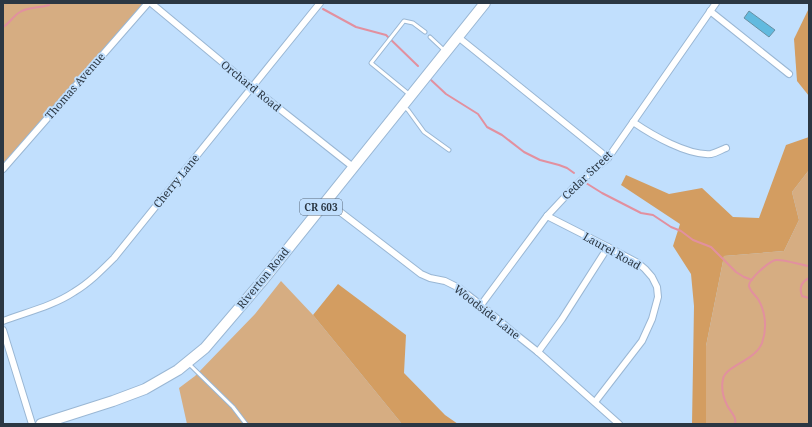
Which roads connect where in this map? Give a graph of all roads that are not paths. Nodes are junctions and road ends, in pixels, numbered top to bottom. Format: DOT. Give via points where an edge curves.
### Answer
graph roads {
  1 [pos="149,3"];
  2 [pos="320,3"];
  3 [pos="485,3"];
  4 [pos="716,3"];
  5 [pos="710,11"];
  6 [pos="425,32"];
  7 [pos="430,37"];
  8 [pos="458,37"];
  9 [pos="446,52"];
  10 [pos="789,74"];
  11 [pos="252,87"];
  12 [pos="411,96"];
  13 [pos="403,106"];
  14 [pos="633,122"];
  15 [pos="726,148"];
  16 [pos="449,150"];
  17 [pos="608,158"];
  18 [pos="353,167"];
  19 [pos="3,169"];
  20 [pos="326,201"];
  21 [pos="547,216"];
  22 [pos="608,247"];
  23 [pos="481,305"];
  24 [pos="3,320"];
  25 [pos="3,330"];
  26 [pos="538,352"];
  27 [pos="187,363"];
  28 [pos="595,402"];
  29 [pos="32,424"];
  30 [pos="41,424"];
  31 [pos="246,424"];
  32 [pos="619,424"];
  1 -- 11 [label="street, Orchard Road"];
  1 -- 19 [label="street, Thomas Avenue"];
  2 -- 11 [label="street, Cherry Lane"];
  3 -- 8 [label="main road, CR 603"];
  4 -- 5 [label="street, Cedar Street"];
  5 -- 10 [label="street"];
  5 -- 14 [label="street, Cedar Street"];
  6 -- 12 [label="lane" via="413,22 404,21 371,63"];
  7 -- 9 [label="lane"];
  8 -- 9 [label="main road, CR 603"];
  8 -- 17 [label="street"];
  9 -- 12 [label="main road, Riverton Road / CR 603"];
  11 -- 18 [label="street, Orchard Road"];
  11 -- 24 [label="street, Cherry Lane" via="114,258 93,278 54,304"];
  12 -- 13 [label="main road, Riverton Road / CR 603"];
  13 -- 16 [label="lane" via="424,132"];
  13 -- 18 [label="main road, Riverton Road / CR 603"];
  14 -- 15 [label="street" via="672,144 696,153 712,154"];
  14 -- 17 [label="street, Cedar Street"];
  17 -- 21 [label="street, Cedar Street" via="576,185"];
  18 -- 20 [label="main road, Riverton Road / CR 603"];
  20 -- 23 [label="street, Woodside Lane" via="421,274 459,288"];
  20 -- 27 [label="main road, Riverton Road / CR 603" via="209,343"];
  21 -- 22 [label="street, Laurel Road"];
  21 -- 23 [label="street, Cedar Street"];
  22 -- 26 [label="street"];
  22 -- 28 [label="street, Laurel Road" via="645,269 657,287 658,297 642,341"];
  23 -- 26 [label="street, Woodside Lane"];
  25 -- 29 [label="street"];
  26 -- 28 [label="street, Woodside Lane"];
  27 -- 30 [label="main road, Riverton Road / CR 603" via="145,389 113,402"];
  27 -- 31 [label="lane" via="234,408"];
  28 -- 32 [label="street, Woodside Lane"];
}
